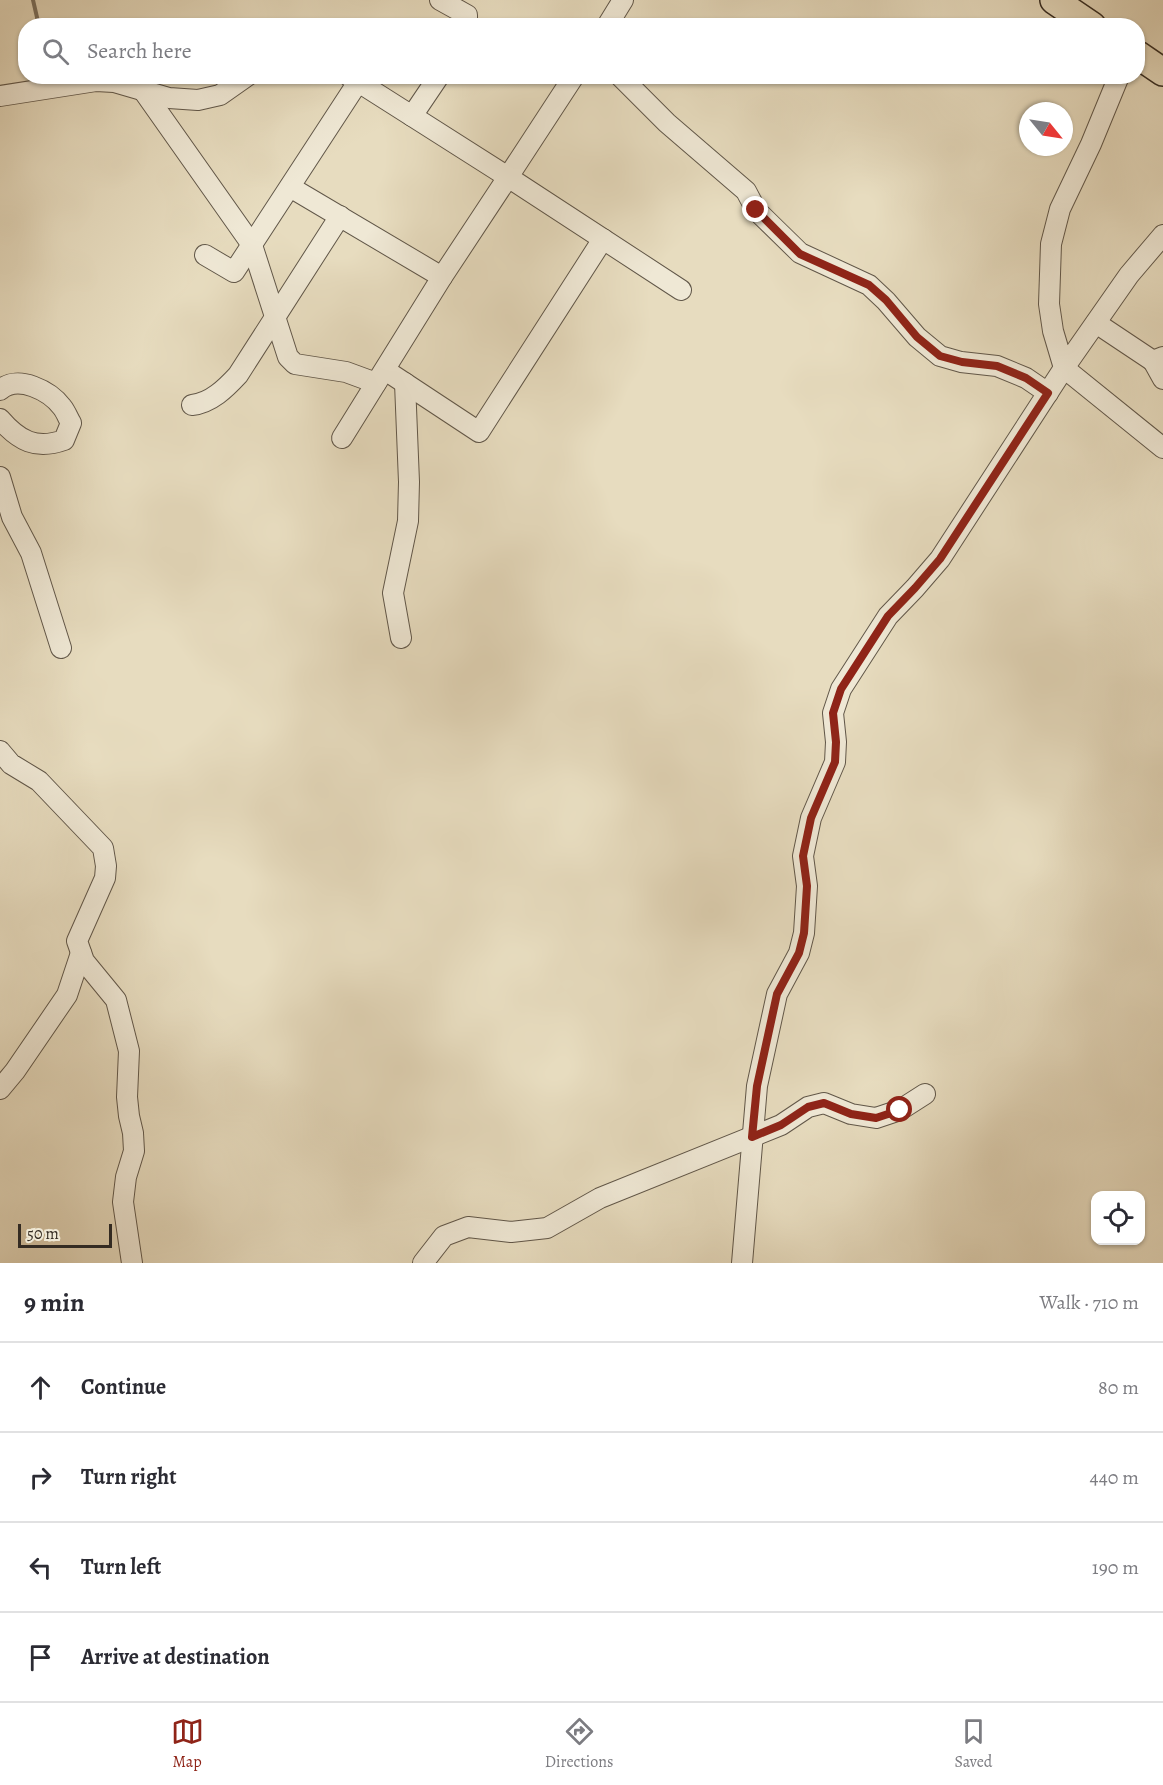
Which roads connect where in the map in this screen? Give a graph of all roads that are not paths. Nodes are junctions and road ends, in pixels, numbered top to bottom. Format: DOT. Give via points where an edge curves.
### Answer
graph roads {
  1 [pos="440,0"];
  2 [pos="623,0"];
  3 [pos="1054,0"];
  4 [pos="468,17"];
  5 [pos="612,18"];
  6 [pos="1080,18"];
  7 [pos="1145,61"];
  8 [pos="1163,72"];
  9 [pos="77,84"];
  10 [pos="122,84"];
  11 [pos="236,84"];
  12 [pos="351,84"];
  13 [pos="362,84"];
  14 [pos="434,84"];
  15 [pos="569,84"];
  16 [pos="628,84"];
  17 [pos="1116,84"];
  18 [pos="142,89"];
  19 [pos="0,96"];
  20 [pos="412,116"];
  21 [pos="508,177"];
  22 [pos="290,187"];
  23 [pos="340,216"];
  24 [pos="1163,235"];
  25 [pos="603,239"];
  26 [pos="252,245"];
  27 [pos="205,255"];
  28 [pos="442,278"];
  29 [pos="681,290"];
  30 [pos="275,318"];
  31 [pos="1096,323"];
  32 [pos="1158,359"];
  33 [pos="1064,368"];
  34 [pos="380,376"];
  35 [pos="1163,379"];
  36 [pos="405,383"];
  37 [pos="0,390"];
  38 [pos="1048,393"];
  39 [pos="192,405"];
  40 [pos="0,419"];
  41 [pos="342,438"];
  42 [pos="1163,448"];
  43 [pos="0,477"];
  44 [pos="401,638"];
  45 [pos="61,648"];
  46 [pos="0,751"];
  47 [pos="81,953"];
  48 [pos="0,1089"];
  49 [pos="925,1094"];
  50 [pos="752,1137"];
  51 [pos="132,1263"];
  52 [pos="423,1263"];
  53 [pos="742,1263"];
  1 -- 4 [label="lane"];
  2 -- 5 [label="lane"];
  3 -- 6 [label="highway"];
  7 -- 8 [label="highway"];
  9 -- 19 [label="lane"];
  10 -- 18 [label="lane"];
  11 -- 18 [label="lane" via="220,95 198,100 169,98"];
  12 -- 22 [label="lane"];
  13 -- 20 [label="lane"];
  14 -- 20 [label="lane"];
  15 -- 21 [label="lane"];
  16 -- 38 [label="lane" via="746,191 756,210 800,254 869,285 940,356 997,366"];
  17 -- 33 [label="lane" via="1060,208 1052,244 1049,304"];
  18 -- 26 [label="lane"];
  20 -- 21 [label="lane"];
  21 -- 25 [label="lane"];
  21 -- 28 [label="lane"];
  22 -- 23 [label="lane"];
  22 -- 26 [label="lane"];
  23 -- 28 [label="lane"];
  23 -- 30 [label="lane"];
  24 -- 31 [label="lane"];
  25 -- 29 [label="lane"];
  25 -- 36 [label="lane" via="478,432"];
  26 -- 27 [label="lane" via="234,272"];
  26 -- 30 [label="lane"];
  28 -- 34 [label="lane"];
  30 -- 34 [label="lane" via="288,357 295,364"];
  30 -- 39 [label="lane" via="225,389 202,404"];
  31 -- 32 [label="lane"];
  31 -- 33 [label="lane"];
  32 -- 35 [label="lane"];
  33 -- 38 [label="lane"];
  33 -- 42 [label="lane"];
  34 -- 36 [label="lane"];
  34 -- 41 [label="lane"];
  36 -- 44 [label="lane" via="408,521 393,593"];
  37 -- 40 [label="lane" via="21,384 42,389 62,406 71,423 64,440 48,446 11,432"];
  38 -- 50 [label="lane" via="940,559 888,616 841,689 833,713 835,762 811,818 803,856 807,886 804,933 799,953 777,994 757,1086"];
  43 -- 45 [label="lane" via="12,517 31,553"];
  46 -- 47 [label="lane" via="11,764 46,787 103,848 105,878 77,941"];
  47 -- 48 [label="lane" via="67,995"];
  47 -- 51 [label="lane" via="116,1000 129,1051 127,1096 134,1151 123,1202"];
  49 -- 50 [label="lane" via="900,1110 876,1118 851,1114 824,1103 808,1107 781,1125"];
  50 -- 52 [label="lane" via="600,1198 547,1228 511,1232 468,1227 444,1236"];
  50 -- 53 [label="lane"];
}
